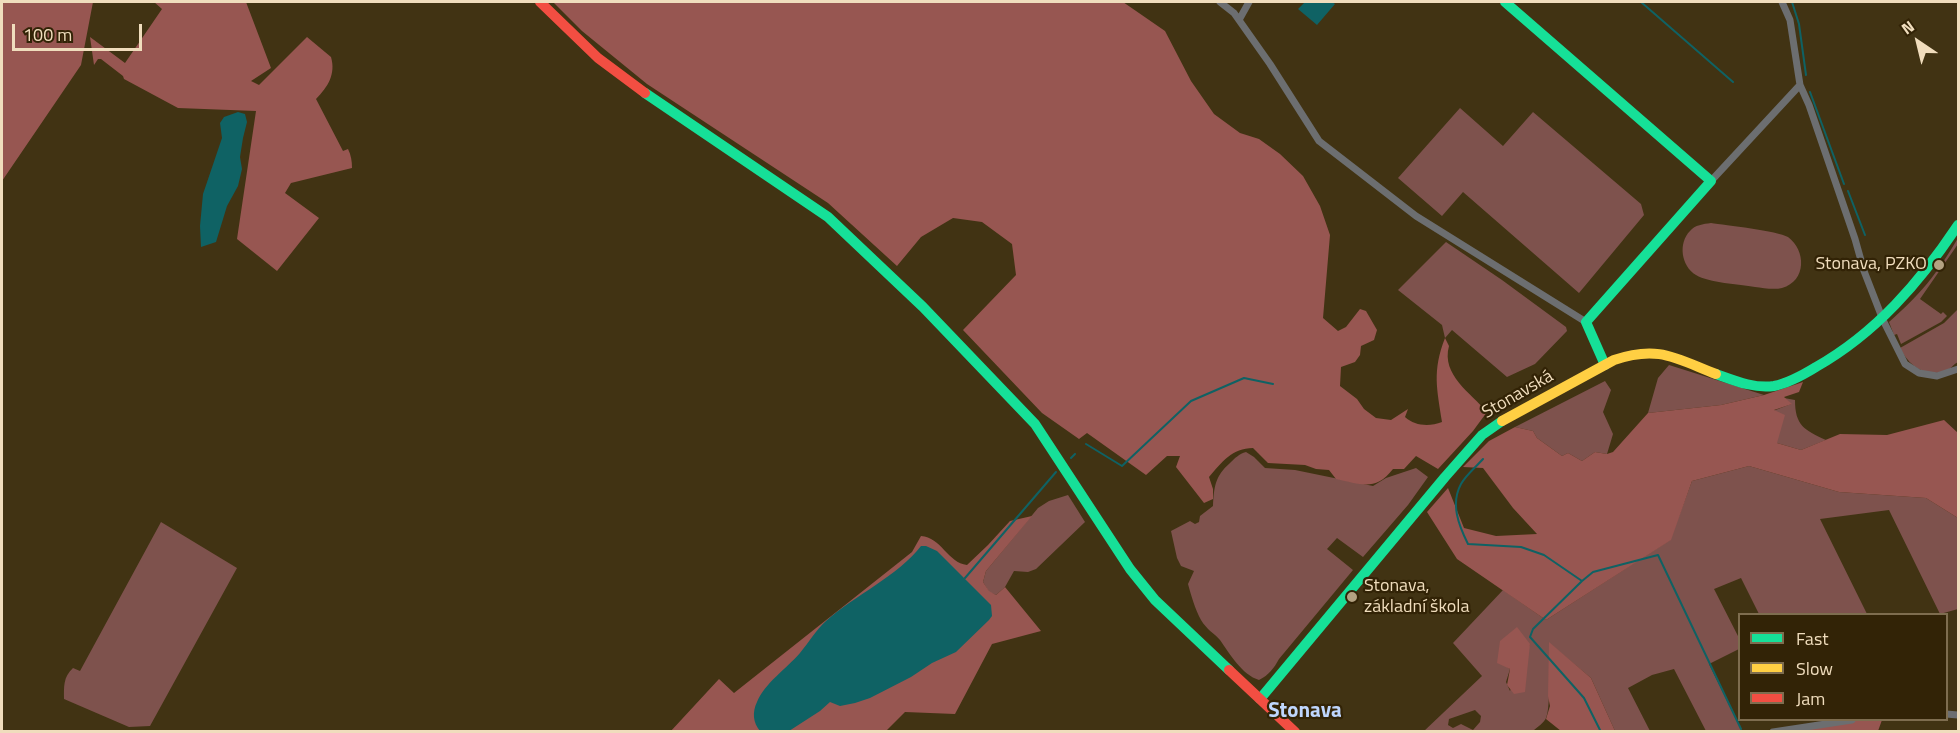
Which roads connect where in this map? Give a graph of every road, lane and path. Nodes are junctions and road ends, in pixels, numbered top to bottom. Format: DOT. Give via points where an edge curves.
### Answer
graph roads {
  1 [pos="540,2"];
  2 [pos="1220,2"];
  3 [pos="1249,2"];
  4 [pos="1505,2"];
  5 [pos="1782,2"];
  6 [pos="1239,20"];
  7 [pos="1800,85"];
  8 [pos="1712,182"];
  9 [pos="1959,225"];
  10 [pos="1883,320"];
  11 [pos="1586,322"];
  12 [pos="1605,365"];
  13 [pos="1959,369"];
  14 [pos="1260,699"];
  15 [pos="1845,721"];
  16 [pos="1295,732"];
  17 [pos="1773,732"];
  1 -- 14 [label="street" via="619,75 828,217 923,307 1035,424 1155,600"];
  2 -- 6 [label="street"];
  3 -- 6 [label="street"];
  4 -- 8 [label="street"];
  5 -- 7 [label="street" via="1790,20"];
  6 -- 11 [label="street" via="1319,141 1416,216"];
  7 -- 8 [label="street"];
  7 -- 10 [label="street"];
  8 -- 11 [label="street"];
  9 -- 10 [label="street, Stonavská" via="1915,286"];
  10 -- 12 [label="street, Stonavská" via="1823,364 1776,385 1740,382 1657,352 1634,354"];
  10 -- 13 [label="street" via="1905,364 1919,373 1937,376"];
  11 -- 12 [label="street"];
  12 -- 14 [label="street, Stonavská" via="1482,435"];
  14 -- 16 [label="street"];
  15 -- 17 [label="street"];
}
